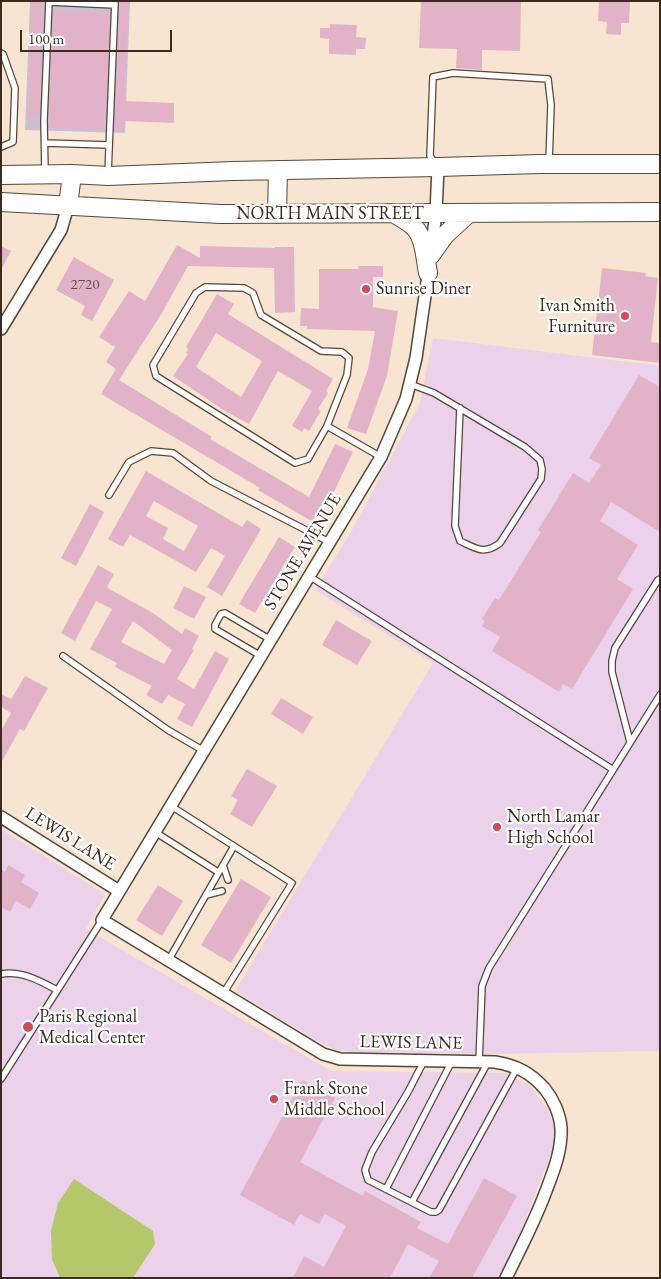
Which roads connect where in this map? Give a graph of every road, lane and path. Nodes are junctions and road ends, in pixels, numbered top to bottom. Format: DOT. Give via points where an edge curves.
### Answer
graph roads {
  1 [pos="49,2"];
  2 [pos="115,3"];
  3 [pos="1,53"];
  4 [pos="45,143"];
  5 [pos="109,145"];
  6 [pos="1,147"];
  7 [pos="549,164"];
  8 [pos="660,164"];
  9 [pos="438,167"];
  10 [pos="278,170"];
  11 [pos="72,174"];
  12 [pos="45,175"];
  13 [pos="1,176"];
  14 [pos="108,176"];
  15 [pos="1,202"];
  16 [pos="68,206"];
  17 [pos="660,212"];
  18 [pos="393,213"];
  19 [pos="436,213"];
  20 [pos="469,213"];
  21 [pos="277,214"];
  22 [pos="430,256"];
  23 [pos="428,273"];
  24 [pos="1,329"];
  25 [pos="410,384"];
  26 [pos="460,408"];
  27 [pos="327,426"];
  28 [pos="381,457"];
  29 [pos="109,495"];
  30 [pos="329,542"];
  31 [pos="309,576"];
  32 [pos="660,579"];
  33 [pos="271,640"];
  34 [pos="63,656"];
  35 [pos="261,656"];
  36 [pos="660,695"];
  37 [pos="630,742"];
  38 [pos="204,750"];
  39 [pos="612,769"];
  40 [pos="171,806"];
  41 [pos="3,821"];
  42 [pos="155,832"];
  43 [pos="234,846"];
  44 [pos="223,865"];
  45 [pos="218,872"];
  46 [pos="228,880"];
  47 [pos="120,891"];
  48 [pos="222,891"];
  49 [pos="206,894"];
  50 [pos="102,920"];
  51 [pos="168,961"];
  52 [pos="1,974"];
  53 [pos="57,990"];
  54 [pos="224,994"];
  55 [pos="424,1061"];
  56 [pos="452,1061"];
  57 [pos="484,1062"];
  58 [pos="517,1068"];
  59 [pos="1,1079"];
  60 [pos="386,1189"];
  61 [pos="412,1202"];
  62 [pos="506,1278"];
  1 -- 2 [label="lane"];
  1 -- 4 [label="lane"];
  2 -- 5 [label="lane"];
  3 -- 6 [label="lane" via="15,88 13,142"];
  4 -- 5 [label="lane"];
  4 -- 12 [label="lane"];
  5 -- 14 [label="lane"];
  7 -- 8 [label="highway"];
  7 -- 9 [label="highway"];
  7 -- 9 [label="lane" via="551,105 548,79 452,73 433,78 430,156"];
  9 -- 10 [label="highway"];
  9 -- 19 [label="street, STONE AVENUE"];
  10 -- 14 [label="highway"];
  10 -- 21 [label="highway"];
  11 -- 12 [label="highway"];
  11 -- 14 [label="highway"];
  11 -- 16 [label="highway"];
  12 -- 13 [label="highway"];
  15 -- 16 [label="highway, NORTH MAIN STREET"];
  16 -- 21 [label="highway, NORTH MAIN STREET"];
  16 -- 24 [label="street" via="61,230"];
  17 -- 20 [label="highway, NORTH MAIN STREET"];
  18 -- 19 [label="highway, NORTH MAIN STREET"];
  18 -- 21 [label="highway, NORTH MAIN STREET"];
  18 -- 23 [label="highway" via="419,234"];
  19 -- 20 [label="highway, NORTH MAIN STREET"];
  19 -- 22 [label="street, STONE AVENUE"];
  20 -- 22 [label="highway" via="445,235"];
  22 -- 23 [label="street, STONE AVENUE"];
  23 -- 25 [label="street, STONE AVENUE"];
  25 -- 26 [label="lane"];
  25 -- 28 [label="street, STONE AVENUE"];
  26 -- 26 [label="lane" via="525,447 540,460 542,469 541,479 500,543 491,550 479,550 460,541 455,526"];
  27 -- 27 [label="lane" via="347,375 349,358 342,352 321,351 261,315 253,293 244,288 205,287 196,293 153,365 156,376 295,463 308,459"];
  27 -- 28 [label="lane"];
  28 -- 30 [label="street, STONE AVENUE"];
  29 -- 30 [label="lane" via="129,462 151,452 173,453 211,481"];
  30 -- 31 [label="street, STONE AVENUE"];
  31 -- 33 [label="street, STONE AVENUE"];
  31 -- 39 [label="lane"];
  32 -- 37 [label="lane" via="615,648 612,661"];
  33 -- 35 [label="street, STONE AVENUE"];
  33 -- 35 [label="lane" via="225,613 214,625 215,629"];
  34 -- 38 [label="lane" via="168,730"];
  35 -- 38 [label="street, STONE AVENUE"];
  36 -- 37 [label="lane"];
  37 -- 39 [label="lane"];
  38 -- 40 [label="street, STONE AVENUE"];
  39 -- 57 [label="lane" via="489,968 482,986"];
  40 -- 42 [label="street, STONE AVENUE"];
  40 -- 43 [label="lane"];
  41 -- 47 [label="street, LEWIS LANE"];
  42 -- 45 [label="lane"];
  42 -- 47 [label="street, STONE AVENUE"];
  43 -- 44 [label="lane"];
  43 -- 54 [label="lane" via="292,883"];
  44 -- 45 [label="lane"];
  44 -- 46 [label="lane"];
  45 -- 49 [label="lane"];
  47 -- 50 [label="street, STONE AVENUE"];
  48 -- 49 [label="lane"];
  49 -- 51 [label="lane"];
  50 -- 51 [label="street, LEWIS LANE"];
  50 -- 53 [label="lane"];
  51 -- 54 [label="street, LEWIS LANE"];
  52 -- 53 [label="lane" via="27,976"];
  53 -- 59 [label="lane"];
  54 -- 55 [label="street, LEWIS LANE" via="322,1054 340,1059"];
  55 -- 56 [label="street, LEWIS LANE"];
  55 -- 60 [label="lane" via="366,1166 368,1180"];
  56 -- 57 [label="street, LEWIS LANE"];
  56 -- 60 [label="lane"];
  57 -- 58 [label="street, LEWIS LANE"];
  57 -- 61 [label="lane"];
  58 -- 61 [label="lane" via="439,1210 431,1212"];
  58 -- 62 [label="street, LEWIS LANE" via="526,1072 548,1093 561,1126 560,1146 535,1219"];
  60 -- 61 [label="lane"];
}
